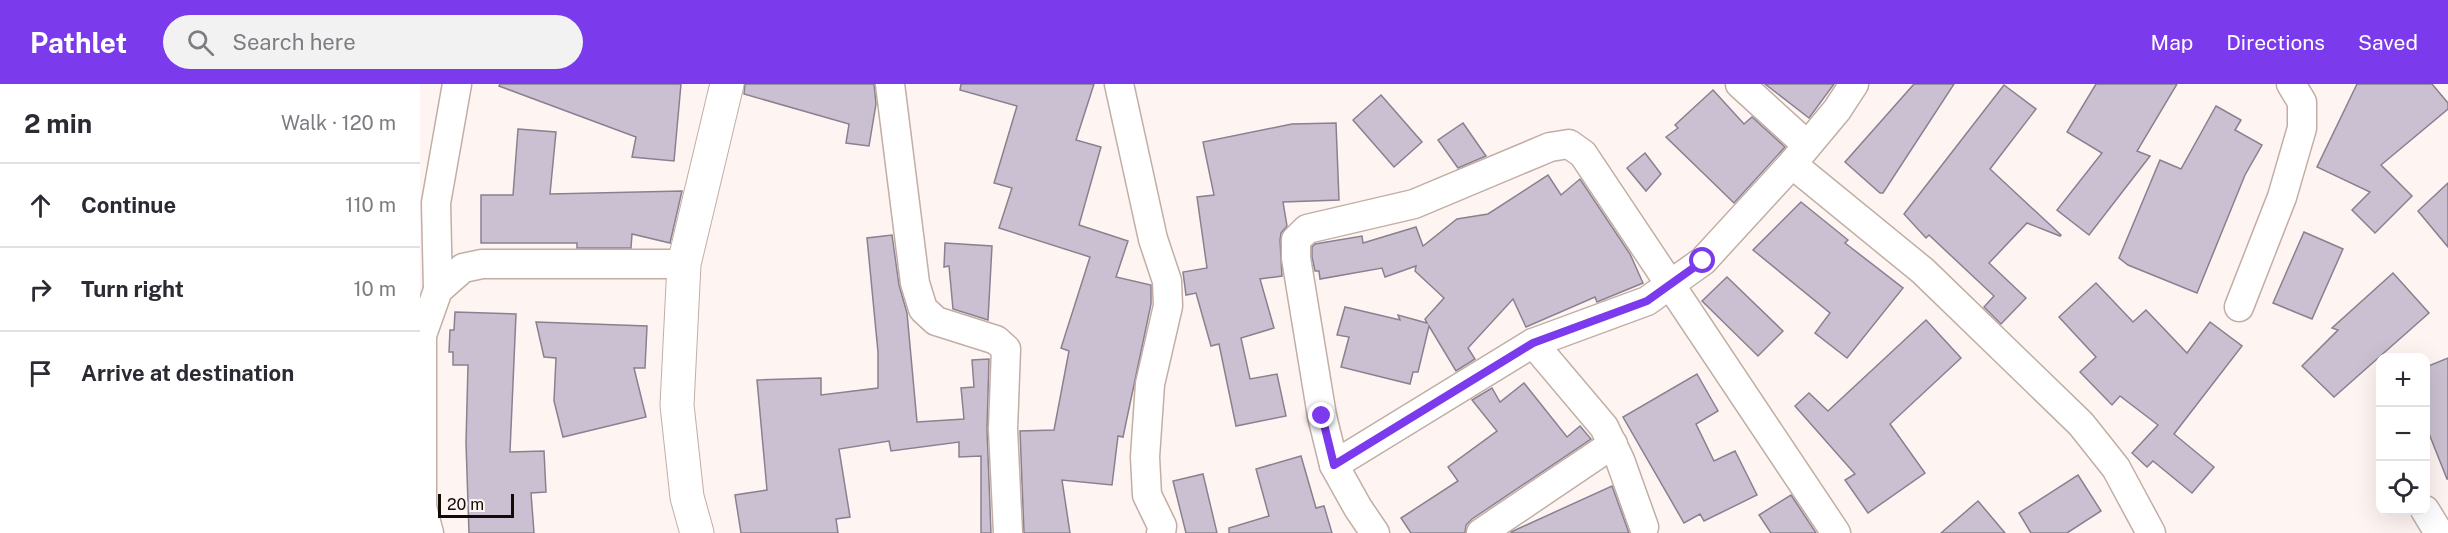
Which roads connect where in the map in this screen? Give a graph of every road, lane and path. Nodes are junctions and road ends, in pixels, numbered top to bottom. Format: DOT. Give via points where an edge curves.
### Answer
graph roads {
  1 [pos="457,84"];
  2 [pos="726,84"];
  3 [pos="890,84"];
  4 [pos="1119,84"];
  5 [pos="1740,84"];
  6 [pos="1854,84"];
  7 [pos="2291,84"];
  8 [pos="1800,154"];
  9 [pos="431,173"];
  10 [pos="684,264"];
  11 [pos="1669,285"];
  12 [pos="438,290"];
  13 [pos="2239,307"];
  14 [pos="1533,343"];
  15 [pos="1613,444"];
  16 [pos="1334,465"];
  17 [pos="2428,515"];
  18 [pos="424,516"];
  19 [pos="1644,526"];
  20 [pos="697,533"];
  21 [pos="1008,533"];
  22 [pos="1161,533"];
  23 [pos="1375,533"];
  24 [pos="1481,533"];
  25 [pos="1836,533"];
  26 [pos="2151,533"];
  27 [pos="2439,533"];
  1 -- 9 [label="street"];
  2 -- 10 [label="main road"];
  3 -- 21 [label="street" via="915,283 923,309 936,321 996,340 1006,349 1003,429"];
  4 -- 22 [label="street" via="1153,238 1167,281 1167,306 1150,384 1145,457 1147,495 1162,526"];
  5 -- 8 [label="street"];
  6 -- 8 [label="street"];
  7 -- 13 [label="street" via="2302,102 2302,128 2282,197"];
  8 -- 11 [label="street" via="1703,261"];
  8 -- 26 [label="street" via="2081,424 2116,468"];
  9 -- 12 [label="street" via="436,203"];
  10 -- 12 [label="street" via="482,264 463,267"];
  10 -- 20 [label="main road" via="677,405 687,497"];
  11 -- 14 [label="street" via="1647,301"];
  11 -- 16 [label="street" via="1583,154 1569,144 1550,147 1414,204 1308,229 1296,240 1296,258"];
  11 -- 25 [label="street"];
  12 -- 18 [label="street" via="422,335"];
  14 -- 15 [label="street" via="1604,427"];
  14 -- 16 [label="street"];
  15 -- 19 [label="street"];
  15 -- 24 [label="street"];
  16 -- 23 [label="street"];
  17 -- 27 [label="street"];
}
